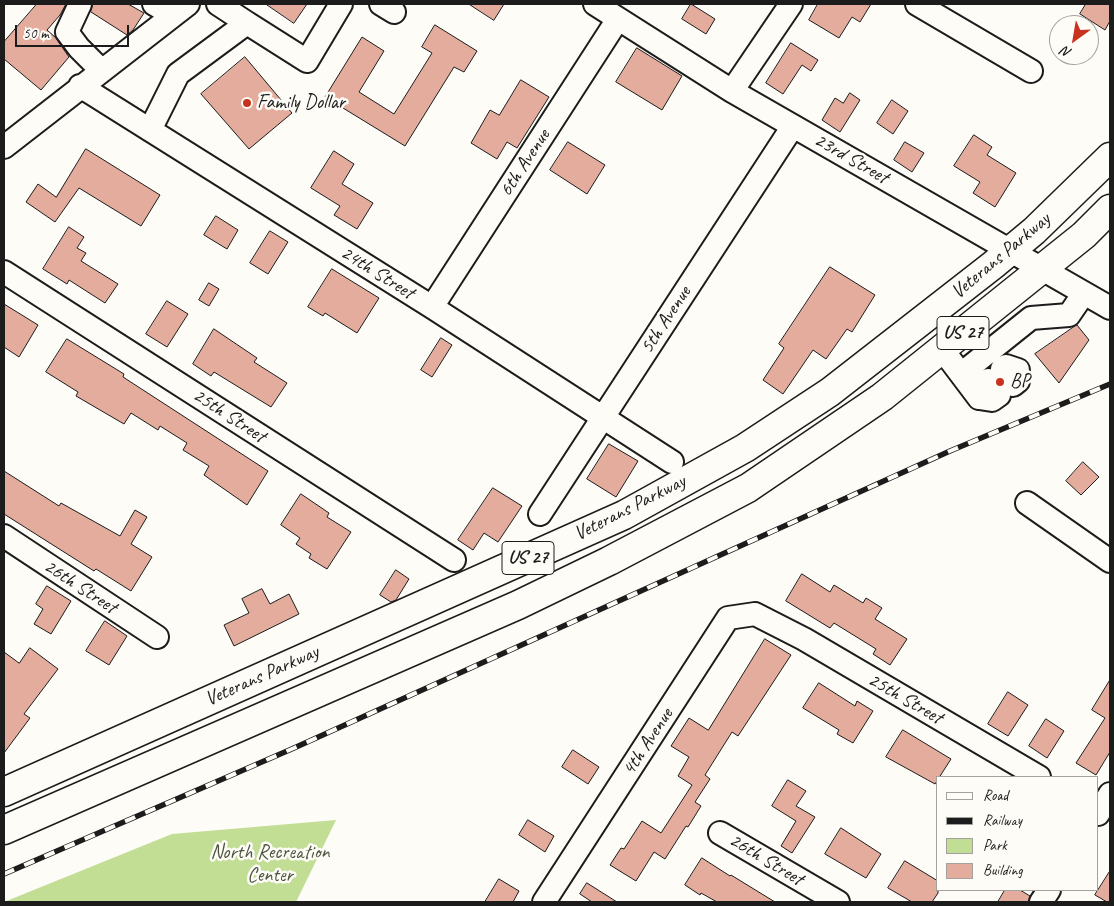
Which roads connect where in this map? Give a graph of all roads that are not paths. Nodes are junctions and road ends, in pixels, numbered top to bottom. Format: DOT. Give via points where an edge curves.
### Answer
graph roads {
  1 [pos="80,4"];
  2 [pos="218,4"];
  3 [pos="340,4"];
  4 [pos="595,4"];
  5 [pos="791,4"];
  6 [pos="917,4"];
  7 [pos="172,7"];
  8 [pos="618,20"];
  9 [pos="247,23"];
  10 [pos="101,70"];
  11 [pos="1031,70"];
  12 [pos="80,86"];
  13 [pos="732,90"];
  14 [pos="793,126"];
  15 [pos="150,130"];
  16 [pos="4,147"];
  17 [pos="1110,157"];
  18 [pos="1110,209"];
  19 [pos="1010,252"];
  20 [pos="1043,268"];
  21 [pos="4,272"];
  22 [pos="1084,292"];
  23 [pos="1008,294"];
  24 [pos="432,308"];
  25 [pos="1110,308"];
  26 [pos="1031,318"];
  27 [pos="999,344"];
  28 [pos="942,349"];
  29 [pos="961,374"];
  30 [pos="603,418"];
  31 [pos="672,462"];
  32 [pos="1027,504"];
  33 [pos="540,514"];
  34 [pos="4,536"];
  35 [pos="454,560"];
  36 [pos="1110,561"];
  37 [pos="771,622"];
  38 [pos="157,637"];
  39 [pos="1037,776"];
  40 [pos="4,792"];
  41 [pos="4,830"];
  42 [pos="720,833"];
  43 [pos="1048,891"];
  44 [pos="544,902"];
  45 [pos="838,902"];
  46 [pos="1041,902"];
  1 -- 10 [label="street" via="67,32"];
  2 -- 9 [label="street"];
  3 -- 9 [label="street" via="307,61"];
  4 -- 8 [label="street, 23rd Street"];
  5 -- 13 [label="street"];
  6 -- 11 [label="street"];
  7 -- 10 [label="street"];
  8 -- 13 [label="street, 23rd Street"];
  8 -- 24 [label="street, 6th Avenue"];
  9 -- 15 [label="street" via="178,74"];
  10 -- 12 [label="street"];
  12 -- 15 [label="street, 24th Street"];
  12 -- 16 [label="street"];
  13 -- 14 [label="street, 23rd Street"];
  14 -- 19 [label="street, 23rd Street"];
  14 -- 30 [label="street, 5th Avenue"];
  15 -- 24 [label="street, 24th Street"];
  17 -- 19 [label="main road, Veterans Parkway / US 27"];
  18 -- 20 [label="main road, Veterans Parkway / US 27"];
  19 -- 20 [label="street, 23rd Street"];
  19 -- 40 [label="main road, Veterans Parkway / US 27" via="830,392 745,448 671,490"];
  20 -- 22 [label="street, 23rd Street"];
  20 -- 23 [label="main road, Veterans Parkway / US 27"];
  21 -- 35 [label="street, 25th Street"];
  22 -- 25 [label="street, 23rd Street"];
  22 -- 26 [label="street" via="1069,314"];
  23 -- 26 [label="street"];
  23 -- 28 [label="main road, Veterans Parkway / US 27"];
  24 -- 30 [label="street, 24th Street"];
  26 -- 27 [label="street"];
  27 -- 29 [label="street"];
  27 -- 29 [label="street" via="1000,383"];
  28 -- 29 [label="street"];
  28 -- 41 [label="main road, Veterans Parkway / US 27" via="882,396 748,488 610,561"];
  30 -- 31 [label="street, 24th Street"];
  30 -- 33 [label="street, 5th Avenue"];
  32 -- 36 [label="street"];
  34 -- 38 [label="street, 26th Street"];
  37 -- 39 [label="street, 25th Street"];
  37 -- 44 [label="street, 4th Avenue" via="755,614 728,618"];
  42 -- 45 [label="street, 26th Street"];
  43 -- 46 [label="street"];
}
